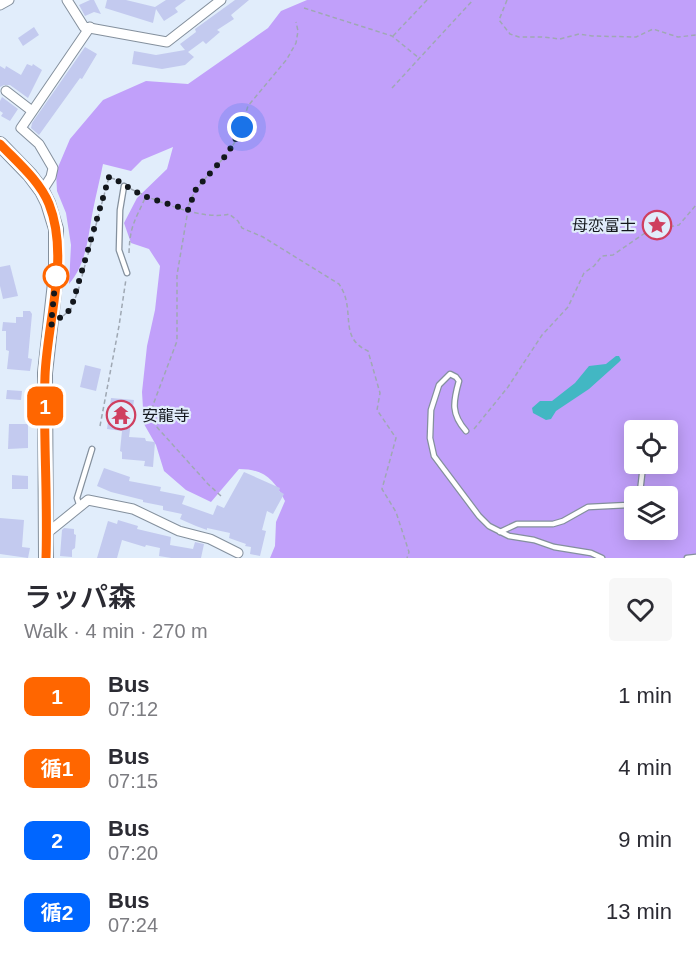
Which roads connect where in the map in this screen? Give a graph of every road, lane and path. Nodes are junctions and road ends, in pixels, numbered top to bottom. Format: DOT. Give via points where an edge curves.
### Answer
graph roads {
  1 [pos="9,0"];
  2 [pos="67,0"];
  3 [pos="221,0"];
  4 [pos="427,0"];
  5 [pos="472,0"];
  6 [pos="507,0"];
  7 [pos="0,5"];
  8 [pos="304,8"];
  9 [pos="296,22"];
  10 [pos="90,27"];
  11 [pos="696,35"];
  12 [pos="392,36"];
  13 [pos="419,58"];
  14 [pos="392,88"];
  15 [pos="6,91"];
  16 [pos="32,111"];
  17 [pos="0,144"];
  18 [pos="124,186"];
  19 [pos="42,191"];
  20 [pos="146,196"];
  21 [pos="696,205"];
  22 [pos="188,210"];
  23 [pos="129,252"];
  24 [pos="127,273"];
  25 [pos="51,325"];
  26 [pos="100,426"];
  27 [pos="466,431"];
  28 [pos="92,449"];
  29 [pos="221,496"];
  30 [pos="624,505"];
  31 [pos="80,507"];
  32 [pos="500,532"];
  33 [pos="46,534"];
  34 [pos="238,553"];
  35 [pos="696,557"];
  36 [pos="46,558"];
  37 [pos="407,558"];
  38 [pos="602,558"];
  39 [pos="687,558"];
  1 -- 7 [label="street"];
  2 -- 10 [label="street" via="84,27"];
  3 -- 10 [label="street" via="167,42"];
  4 -- 12 [label="path"];
  5 -- 13 [label="path"];
  6 -- 11 [label="path" via="499,21 519,37 636,37 653,29 678,37"];
  8 -- 12 [label="path"];
  9 -- 22 [label="path" via="296,43 287,59 248,106 238,137 196,189"];
  10 -- 16 [label="street"];
  12 -- 13 [label="path"];
  13 -- 14 [label="path"];
  15 -- 16 [label="street"];
  16 -- 19 [label="street" via="21,128 39,144 53,168"];
  17 -- 19 [label="street"];
  18 -- 20 [label="path"];
  18 -- 24 [label="lane" via="119,250"];
  18 -- 25 [label="path" via="109,177 71,309"];
  19 -- 25 [label="street" via="56,229"];
  20 -- 22 [label="path"];
  20 -- 23 [label="path" via="131,229"];
  21 -- 27 [label="path" via="679,225 648,231 613,255 602,256 584,273 568,307 542,335 478,426"];
  22 -- 29 [label="path" via="177,275 177,341 152,414 155,425"];
  22 -- 37 [label="path" via="220,217 229,214 242,228 316,269 344,290 349,309 348,330 356,346 368,351 380,393 377,410 396,438 382,489 396,512 409,552"];
  24 -- 26 [label="path"];
  25 -- 33 [label="street" via="45,373"];
  27 -- 32 [label="lane" via="455,413 459,381 450,374 439,385 431,410 429,429 434,456 478,516"];
  28 -- 31 [label="lane" via="77,498"];
  30 -- 32 [label="lane" via="588,507 554,524 517,524"];
  31 -- 33 [label="street"];
  31 -- 34 [label="street" via="88,500 133,509"];
  32 -- 38 [label="lane"];
  33 -- 36 [label="street"];
  35 -- 39 [label="lane"];
}
